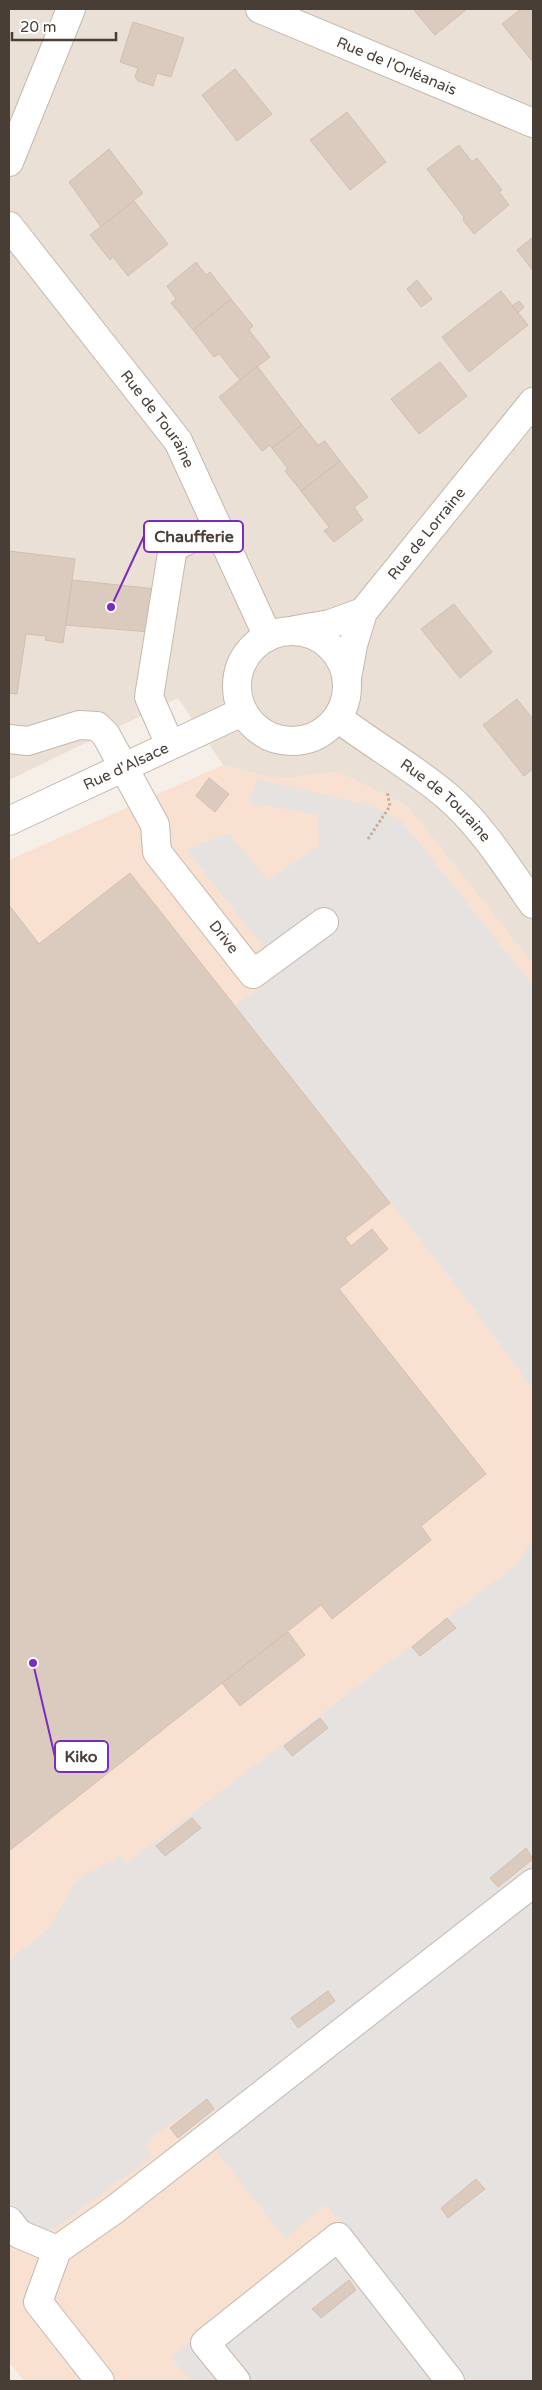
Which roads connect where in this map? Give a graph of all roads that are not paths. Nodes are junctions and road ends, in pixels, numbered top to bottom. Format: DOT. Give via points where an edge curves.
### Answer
graph roads {
  1 [pos="71,9"];
  2 [pos="260,9"];
  3 [pos="533,123"];
  4 [pos="9,162"];
  5 [pos="9,226"];
  6 [pos="533,402"];
  7 [pos="217,527"];
  8 [pos="363,612"];
  9 [pos="295,630"];
  10 [pos="268,637"];
  11 [pos="347,678"];
  12 [pos="242,712"];
  13 [pos="338,718"];
  14 [pos="9,739"];
  15 [pos="170,745"];
  16 [pos="122,768"];
  17 [pos="9,821"];
  18 [pos="533,904"];
  19 [pos="324,922"];
  20 [pos="533,1883"];
  21 [pos="12,2234"];
  22 [pos="57,2250"];
  23 [pos="100,2381"];
  24 [pos="236,2381"];
  25 [pos="450,2381"];
  1 -- 4 [label="street"];
  2 -- 3 [label="street, Rue de l'Orléanais"];
  5 -- 7 [label="street, Rue de Touraine" via="178,441"];
  6 -- 8 [label="street, Rue de Lorraine"];
  7 -- 10 [label="street, Rue de Touraine"];
  7 -- 15 [label="street" via="173,547 149,696"];
  8 -- 9 [label="street" via="330,624"];
  8 -- 11 [label="street, Rue de Lorraine"];
  9 -- 10 [label="street" via="277,632"];
  9 -- 11 [label="street" via="314,635 330,645 341,660"];
  10 -- 12 [label="street" via="246,654 238,670 236,688"];
  11 -- 13 [label="street" via="346,697"];
  12 -- 13 [label="street" via="261,733 277,740 294,742 312,738"];
  12 -- 15 [label="street, Rue d'Alsace"];
  13 -- 18 [label="street, Rue de Touraine" via="447,796 491,844"];
  14 -- 16 [label="street" via="28,741 79,725 97,726 106,736"];
  15 -- 16 [label="street, Rue d'Alsace"];
  16 -- 17 [label="street, Rue d'Alsace"];
  16 -- 19 [label="street, Drive" via="155,826 157,852 253,974"];
  20 -- 22 [label="street" via="114,2210"];
  21 -- 22 [label="street"];
  22 -- 23 [label="street" via="38,2302"];
  24 -- 25 [label="street" via="205,2343 338,2237"];
}
